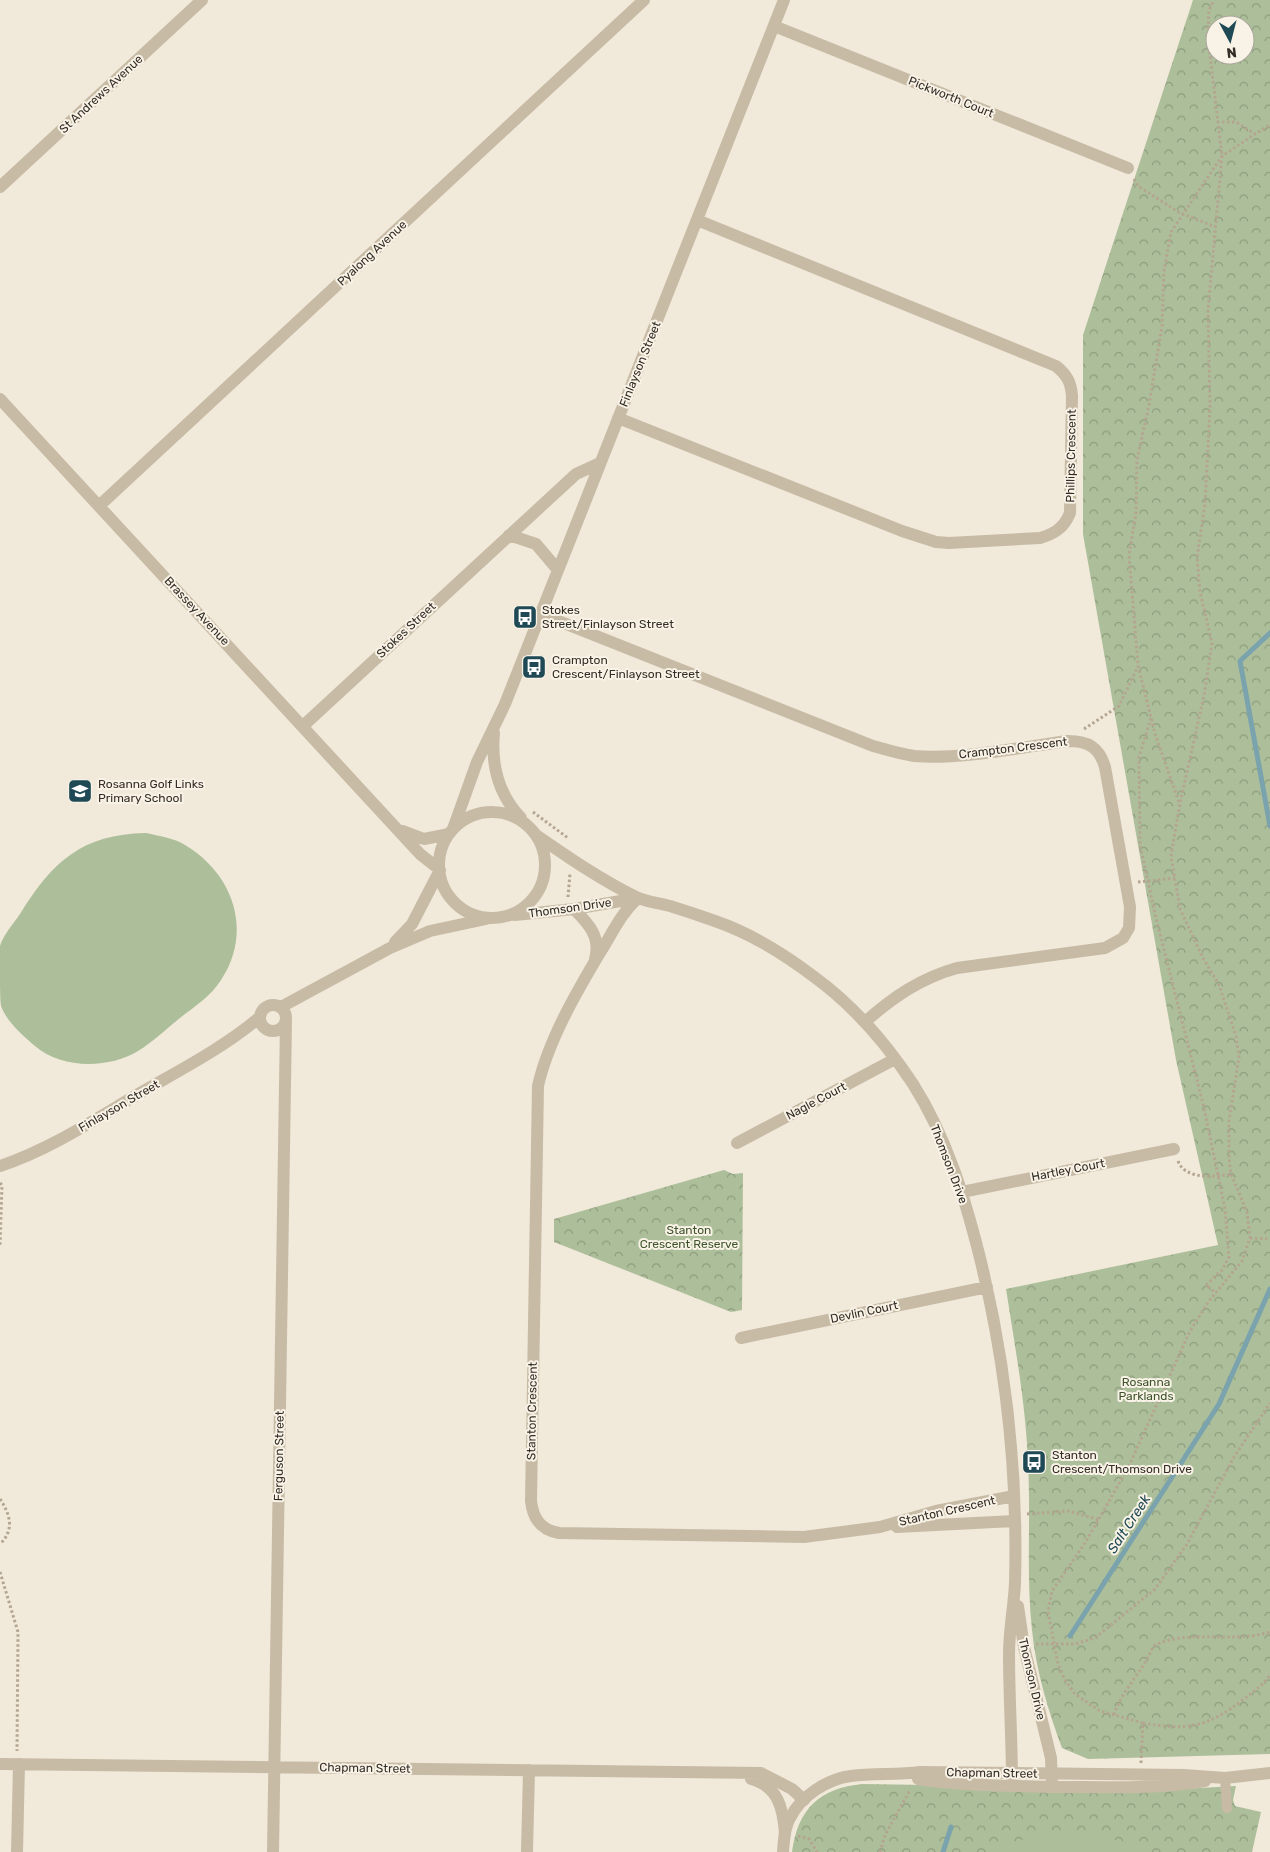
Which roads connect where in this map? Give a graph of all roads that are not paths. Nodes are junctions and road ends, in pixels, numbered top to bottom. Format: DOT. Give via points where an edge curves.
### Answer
graph roads {
  1 [pos="202,0"];
  2 [pos="644,0"];
  3 [pos="784,0"];
  4 [pos="774,26"];
  5 [pos="1128,168"];
  6 [pos="0,187"];
  7 [pos="697,220"];
  8 [pos="0,399"];
  9 [pos="618,418"];
  10 [pos="600,463"];
  11 [pos="99,506"];
  12 [pos="509,535"];
  13 [pos="558,570"];
  14 [pos="541,614"];
  15 [pos="303,726"];
  16 [pos="495,728"];
  17 [pos="394,823"];
  18 [pos="533,831"];
  19 [pos="451,832"];
  20 [pos="440,870"];
  21 [pos="638,898"];
  22 [pos="574,909"];
  23 [pos="498,917"];
  24 [pos="390,948"];
  25 [pos="594,964"];
  26 [pos="285,1015"];
  27 [pos="260,1017"];
  28 [pos="865,1022"];
  29 [pos="269,1030"];
  30 [pos="234,1038"];
  31 [pos="895,1059"];
  32 [pos="284,1061"];
  33 [pos="737,1143"];
  34 [pos="1174,1149"];
  35 [pos="0,1166"];
  36 [pos="962,1192"];
  37 [pos="987,1287"];
  38 [pos="741,1338"];
  39 [pos="1014,1496"];
  40 [pos="1014,1518"];
  41 [pos="880,1527"];
  42 [pos="1015,1584"];
  43 [pos="0,1764"];
  44 [pos="19,1764"];
  45 [pos="274,1767"];
  46 [pos="529,1770"];
  47 [pos="729,1773"];
  48 [pos="1270,1773"];
  49 [pos="1225,1778"];
  50 [pos="1012,1780"];
  51 [pos="1052,1780"];
  52 [pos="804,1800"];
  53 [pos="1227,1808"];
  54 [pos="785,1834"];
  55 [pos="17,1852"];
  56 [pos="273,1852"];
  57 [pos="527,1852"];
  58 [pos="783,1852"];
  1 -- 6 [label="street, St Andrews Avenue"];
  2 -- 11 [label="street, Pyalong Avenue"];
  3 -- 4 [label="street, Finlayson Street"];
  4 -- 5 [label="street, Pickworth Court"];
  4 -- 7 [label="street, Finlayson Street"];
  7 -- 9 [label="street, Finlayson Street"];
  7 -- 9 [label="street, Phillips Crescent" via="1056,366 1066,374 1071,384 1070,513 1051,535 1040,538 936,542"];
  8 -- 11 [label="street, Brassey Avenue"];
  9 -- 10 [label="street, Finlayson Street"];
  10 -- 12 [label="street, Stokes Street" via="576,474"];
  10 -- 13 [label="street, Finlayson Street"];
  11 -- 15 [label="street, Brassey Avenue"];
  12 -- 13 [label="street" via="536,544"];
  12 -- 15 [label="street, Stokes Street"];
  13 -- 14 [label="street, Finlayson Street"];
  14 -- 16 [label="street, Finlayson Street"];
  14 -- 28 [label="street, Crampton Crescent" via="893,752 945,756 1082,741 1097,750 1106,767 1126,883 1131,918 1124,938 1116,944 1092,950 939,973 901,993"];
  15 -- 17 [label="street, Brassey Avenue"];
  16 -- 18 [label="street, Finlayson Street" via="494,758 502,790 511,807"];
  16 -- 19 [label="street, Finlayson Street" via="477,762"];
  17 -- 19 [label="street, Brassey Avenue" via="421,839"];
  17 -- 20 [label="street, Brassey Avenue" via="425,860"];
  18 -- 19 [label="street" via="514,817 496,812 468,818"];
  18 -- 21 [label="street, Thomson Drive"];
  18 -- 23 [label="street" via="545,857 543,881 530,901 518,911"];
  19 -- 20 [label="street" via="441,850"];
  20 -- 23 [label="street" via="444,886 458,905 478,916"];
  20 -- 24 [label="street" via="412,924"];
  21 -- 22 [label="street, Thomson Drive"];
  21 -- 25 [label="street, Stanton Crescent" via="619,920"];
  21 -- 28 [label="street, Thomson Drive" via="719,922 758,940 812,974"];
  22 -- 23 [label="street, Thomson Drive"];
  22 -- 25 [label="street, Stanton Crescent" via="596,936"];
  23 -- 24 [label="street" via="440,929"];
  24 -- 26 [label="street" via="307,994"];
  25 -- 41 [label="street, Stanton Crescent" via="549,1049 538,1086 531,1501 534,1516 542,1527 559,1533 787,1538"];
  26 -- 27 [label="street" via="274,1004 266,1007"];
  26 -- 29 [label="street" via="281,1029"];
  26 -- 32 [label="street, Ferguson Street"];
  27 -- 29 [label="street"];
  27 -- 30 [label="street, Finlayson Street"];
  28 -- 31 [label="street, Thomson Drive"];
  29 -- 30 [label="street, Finlayson Street"];
  29 -- 32 [label="street, Ferguson Street"];
  30 -- 35 [label="street, Finlayson Street" via="38,1151"];
  31 -- 33 [label="street, Nagle Court"];
  31 -- 36 [label="street, Thomson Drive" via="936,1126"];
  32 -- 45 [label="street, Ferguson Street"];
  34 -- 36 [label="street, Hartley Court"];
  36 -- 37 [label="street, Thomson Drive"];
  37 -- 38 [label="street, Devlin Court"];
  37 -- 39 [label="street, Thomson Drive" via="1007,1401"];
  39 -- 40 [label="street, Thomson Drive"];
  39 -- 41 [label="street, Stanton Crescent" via="936,1511"];
  40 -- 41 [label="street, Stanton Crescent" via="938,1526"];
  40 -- 42 [label="street, Thomson Drive"];
  42 -- 50 [label="street, Thomson Drive" via="1009,1656"];
  42 -- 51 [label="street, Thomson Drive" via="1023,1644 1046,1737"];
  43 -- 44 [label="street, Chapman Street"];
  44 -- 45 [label="street, Chapman Street"];
  44 -- 55 [label="street"];
  45 -- 46 [label="street, Chapman Street"];
  45 -- 56 [label="street, Ferguson Street"];
  46 -- 47 [label="street, Chapman Street"];
  46 -- 57 [label="street"];
  47 -- 52 [label="street, Chapman Street" via="760,1773 792,1789"];
  47 -- 54 [label="street, Chapman Street" via="761,1781 773,1790 780,1802"];
  48 -- 49 [label="street, Chapman Street"];
  49 -- 51 [label="street, Chapman Street"];
  49 -- 53 [label="lane"];
  50 -- 51 [label="street, Chapman Street"];
  50 -- 52 [label="street, Chapman Street" via="920,1772 894,1776 865,1775 837,1779"];
  52 -- 54 [label="street" via="789,1818"];
  54 -- 58 [label="street"];
}
